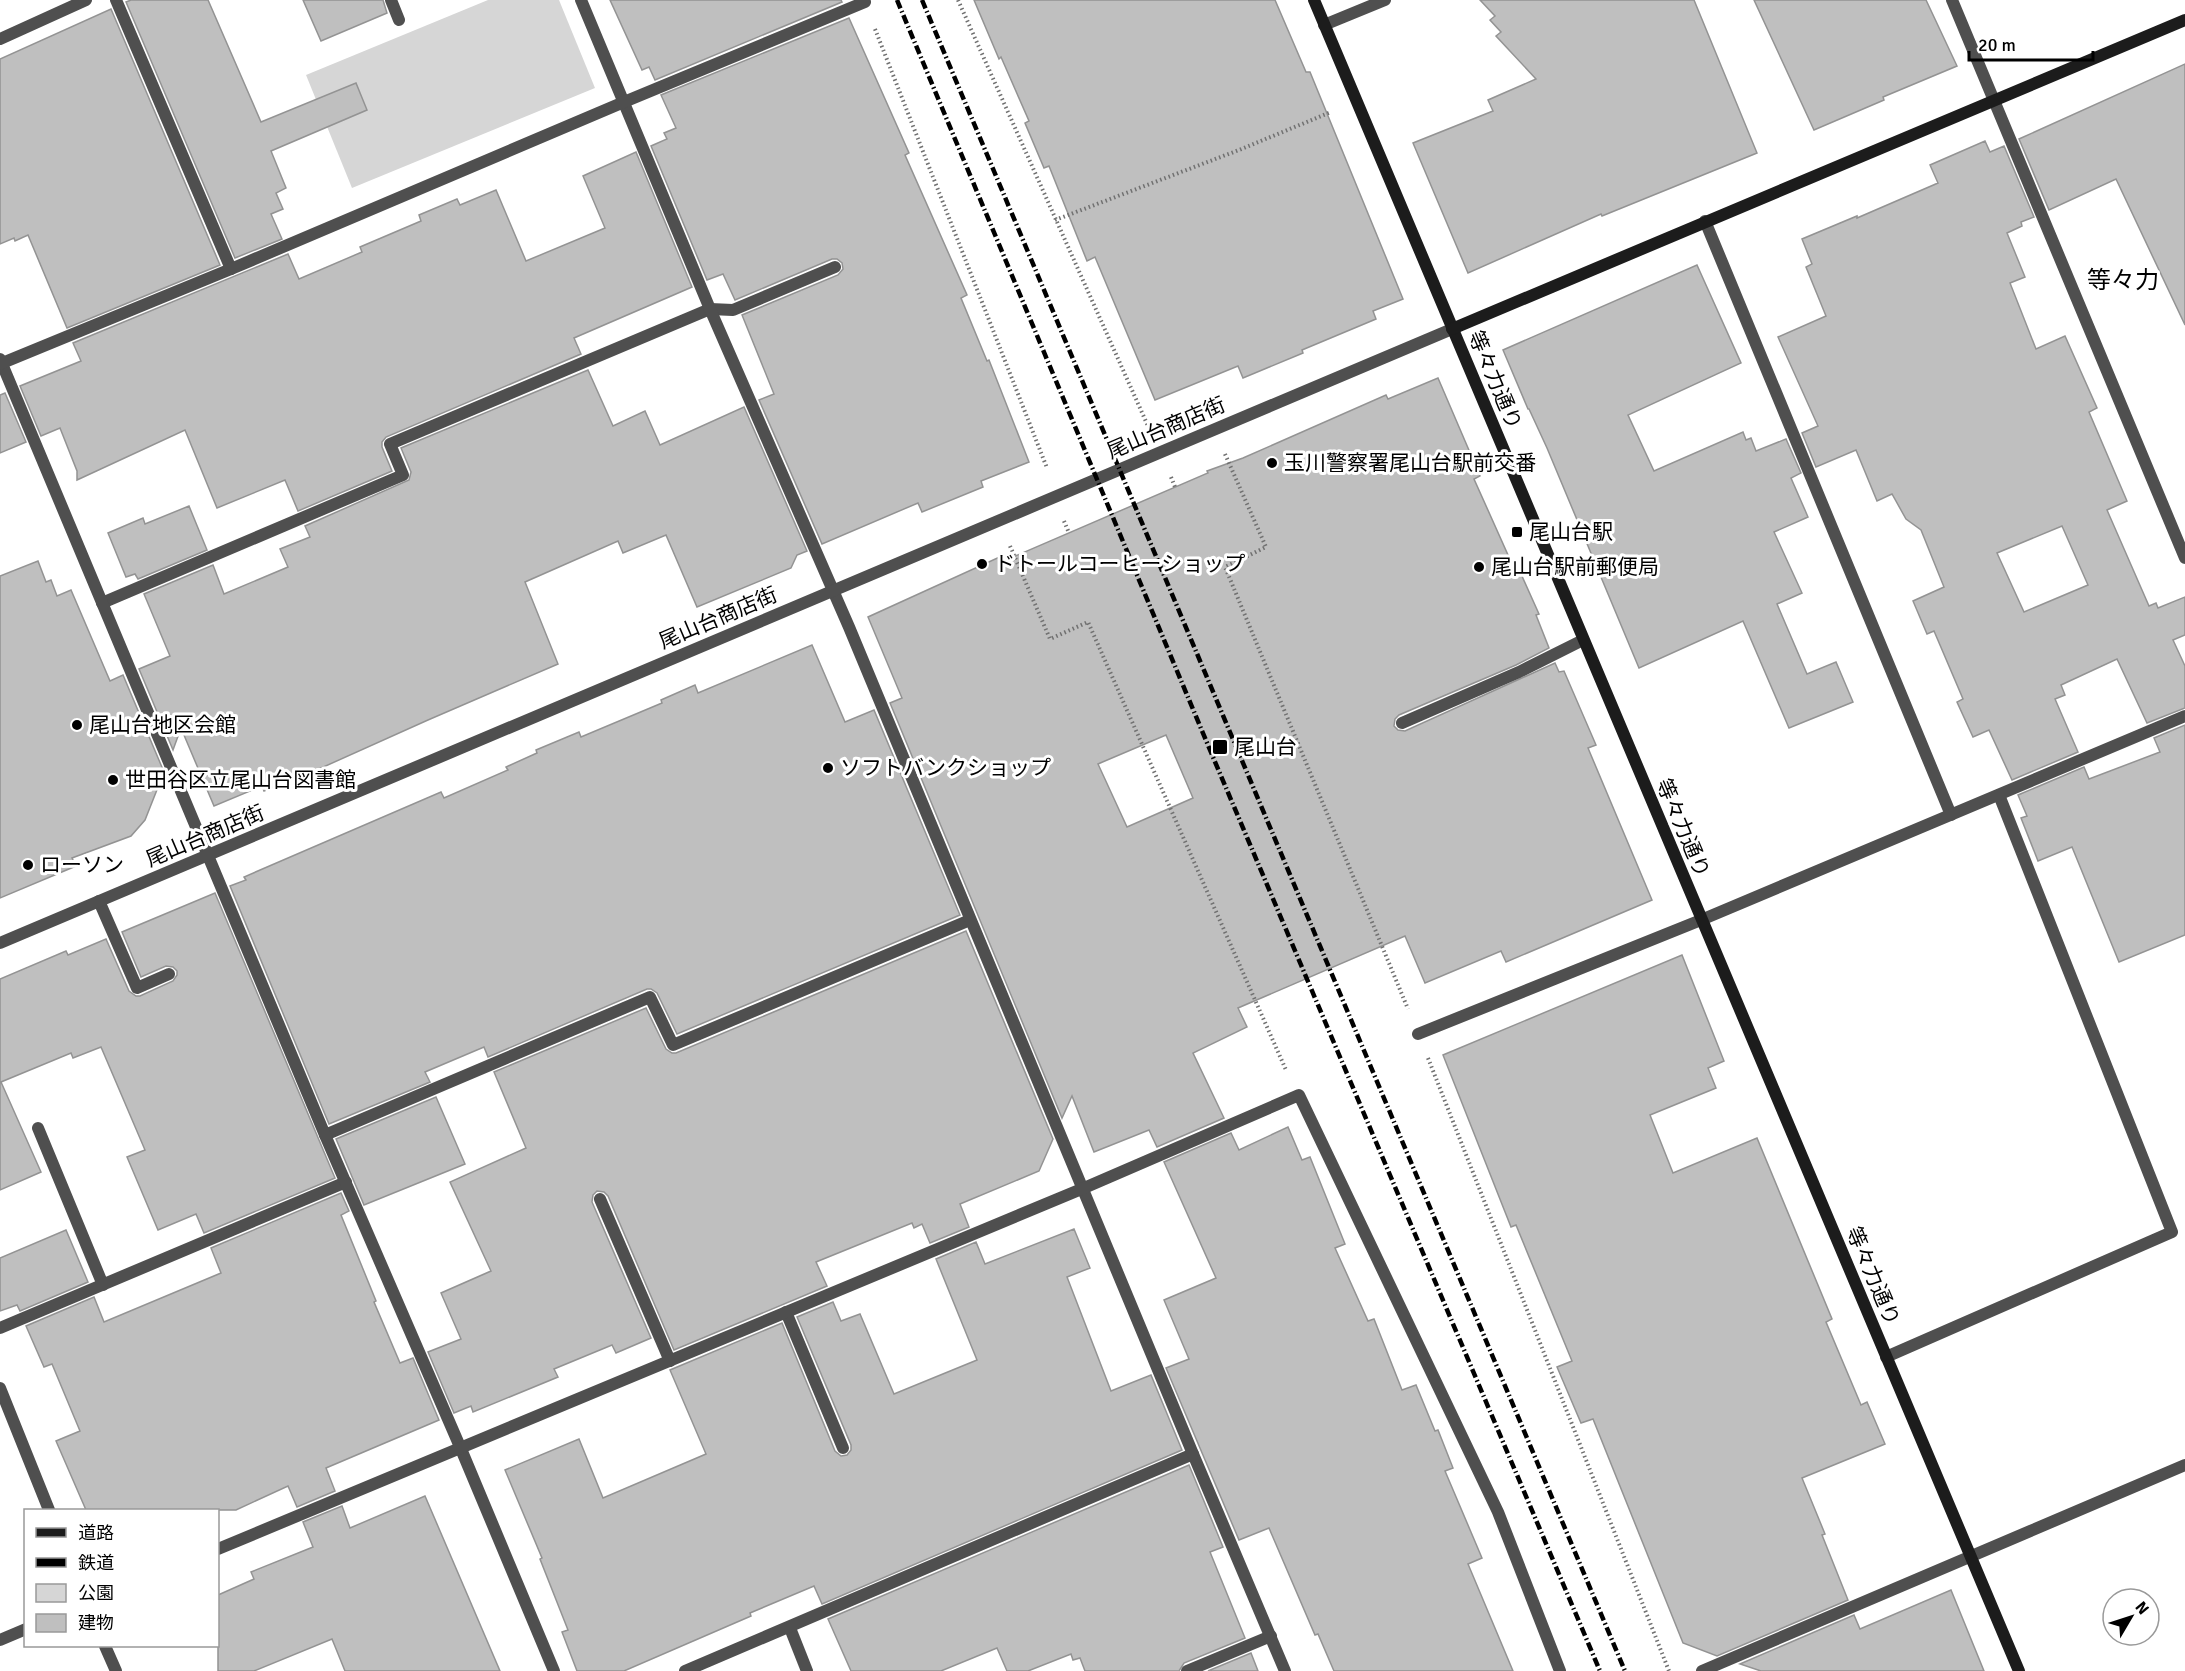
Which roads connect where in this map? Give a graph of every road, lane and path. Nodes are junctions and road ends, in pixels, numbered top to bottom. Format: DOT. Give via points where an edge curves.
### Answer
graph roads {
  1 [pos="86,0"];
  2 [pos="116,0"];
  3 [pos="391,0"];
  4 [pos="581,0"];
  5 [pos="958,0"];
  6 [pos="1314,0"];
  7 [pos="1385,0"];
  8 [pos="1953,0"];
  9 [pos="865,2"];
  10 [pos="399,20"];
  11 [pos="2185,20"];
  12 [pos="1324,25"];
  13 [pos="0,39"];
  14 [pos="1994,99"];
  15 [pos="1356,101"];
  16 [pos="624,102"];
  17 [pos="1055,220"];
  18 [pos="1706,221"];
  19 [pos="835,267"];
  20 [pos="231,269"];
  21 [pos="710,309"];
  22 [pos="1452,329"];
  23 [pos="0,362"];
  24 [pos="1149,427"];
  25 [pos="1047,468"];
  26 [pos="1008,541"];
  27 [pos="2185,558"];
  28 [pos="833,591"];
  29 [pos="102,603"];
  30 [pos="1583,640"];
  31 [pos="2185,716"];
  32 [pos="1402,723"];
  33 [pos="1999,795"];
  34 [pos="1951,815"];
  35 [pos="209,855"];
  36 [pos="99,901"];
  37 [pos="970,920"];
  38 [pos="1701,920"];
  39 [pos="0,943"];
  40 [pos="169,974"];
  41 [pos="1418,1034"];
  42 [pos="1299,1095"];
  43 [pos="38,1128"];
  44 [pos="326,1135"];
  45 [pos="345,1182"];
  46 [pos="1084,1188"];
  47 [pos="600,1199"];
  48 [pos="104,1285"];
  49 [pos="786,1312"];
  50 [pos="0,1328"];
  51 [pos="1886,1357"];
  52 [pos="670,1361"];
  53 [pos="0,1388"];
  54 [pos="843,1448"];
  55 [pos="461,1449"];
  56 [pos="1193,1454"];
  57 [pos="2185,1465"];
  58 [pos="50,1509"];
  59 [pos="219,1549"];
  60 [pos="1970,1556"];
  61 [pos="790,1628"];
  62 [pos="24,1630"];
  63 [pos="1270,1636"];
  64 [pos="0,1640"];
  65 [pos="105,1647"];
  66 [pos="116,1671"];
  67 [pos="554,1671"];
  68 [pos="685,1671"];
  69 [pos="807,1671"];
  70 [pos="1187,1671"];
  71 [pos="1285,1671"];
  72 [pos="1560,1671"];
  73 [pos="1702,1671"];
  74 [pos="2019,1671"];
  1 -- 13 [label="street"];
  2 -- 20 [label="street"];
  3 -- 10 [label="street"];
  4 -- 16 [label="street"];
  5 -- 17 [label="path"];
  6 -- 12 [label="street, 等々力通り"];
  7 -- 12 [label="street"];
  8 -- 14 [label="street"];
  9 -- 16 [label="street"];
  9 -- 25 [label="path"];
  11 -- 14 [label="street"];
  12 -- 15 [label="street, 等々力通り"];
  14 -- 18 [label="street"];
  14 -- 27 [label="street"];
  15 -- 17 [label="path"];
  15 -- 22 [label="street, 等々力通り"];
  16 -- 20 [label="street"];
  16 -- 21 [label="street"];
  17 -- 24 [label="path"];
  18 -- 22 [label="street"];
  18 -- 34 [label="street"];
  19 -- 21 [label="street" via="733,310"];
  20 -- 23 [label="street"];
  21 -- 28 [label="street"];
  21 -- 29 [label="street" via="390,444 403,475"];
  22 -- 28 [label="street, 尾山台商店街"];
  22 -- 30 [label="street, 等々力通り"];
  23 -- 29 [label="street"];
  26 -- 42 [label="path" via="1050,639 1088,622"];
  28 -- 35 [label="street, 尾山台商店街"];
  28 -- 37 [label="street"];
  29 -- 35 [label="street"];
  30 -- 32 [label="street"];
  30 -- 38 [label="street, 等々力通り"];
  31 -- 33 [label="street"];
  33 -- 34 [label="street"];
  33 -- 51 [label="street" via="2172,1232"];
  34 -- 38 [label="street"];
  35 -- 36 [label="street, 尾山台商店街"];
  35 -- 44 [label="street"];
  36 -- 39 [label="street, 尾山台商店街"];
  36 -- 40 [label="street" via="137,988"];
  37 -- 44 [label="street" via="673,1045 650,997"];
  37 -- 46 [label="street"];
  38 -- 41 [label="street"];
  38 -- 51 [label="street, 等々力通り"];
  42 -- 46 [label="street"];
  42 -- 72 [label="street" via="1498,1512"];
  43 -- 48 [label="street"];
  44 -- 45 [label="street"];
  45 -- 48 [label="street"];
  45 -- 55 [label="street"];
  46 -- 49 [label="street"];
  46 -- 56 [label="street"];
  47 -- 52 [label="street"];
  48 -- 50 [label="street"];
  49 -- 52 [label="street"];
  49 -- 54 [label="street"];
  51 -- 60 [label="street, 等々力通り"];
  52 -- 55 [label="street"];
  53 -- 58 [label="street"];
  55 -- 59 [label="street"];
  55 -- 67 [label="street"];
  56 -- 61 [label="street"];
  56 -- 63 [label="street"];
  57 -- 60 [label="street"];
  60 -- 73 [label="street"];
  60 -- 74 [label="street, 等々力通り"];
  61 -- 68 [label="street"];
  61 -- 69 [label="street"];
  62 -- 64 [label="street"];
  63 -- 70 [label="street"];
  63 -- 71 [label="street"];
  65 -- 66 [label="street"];
}
